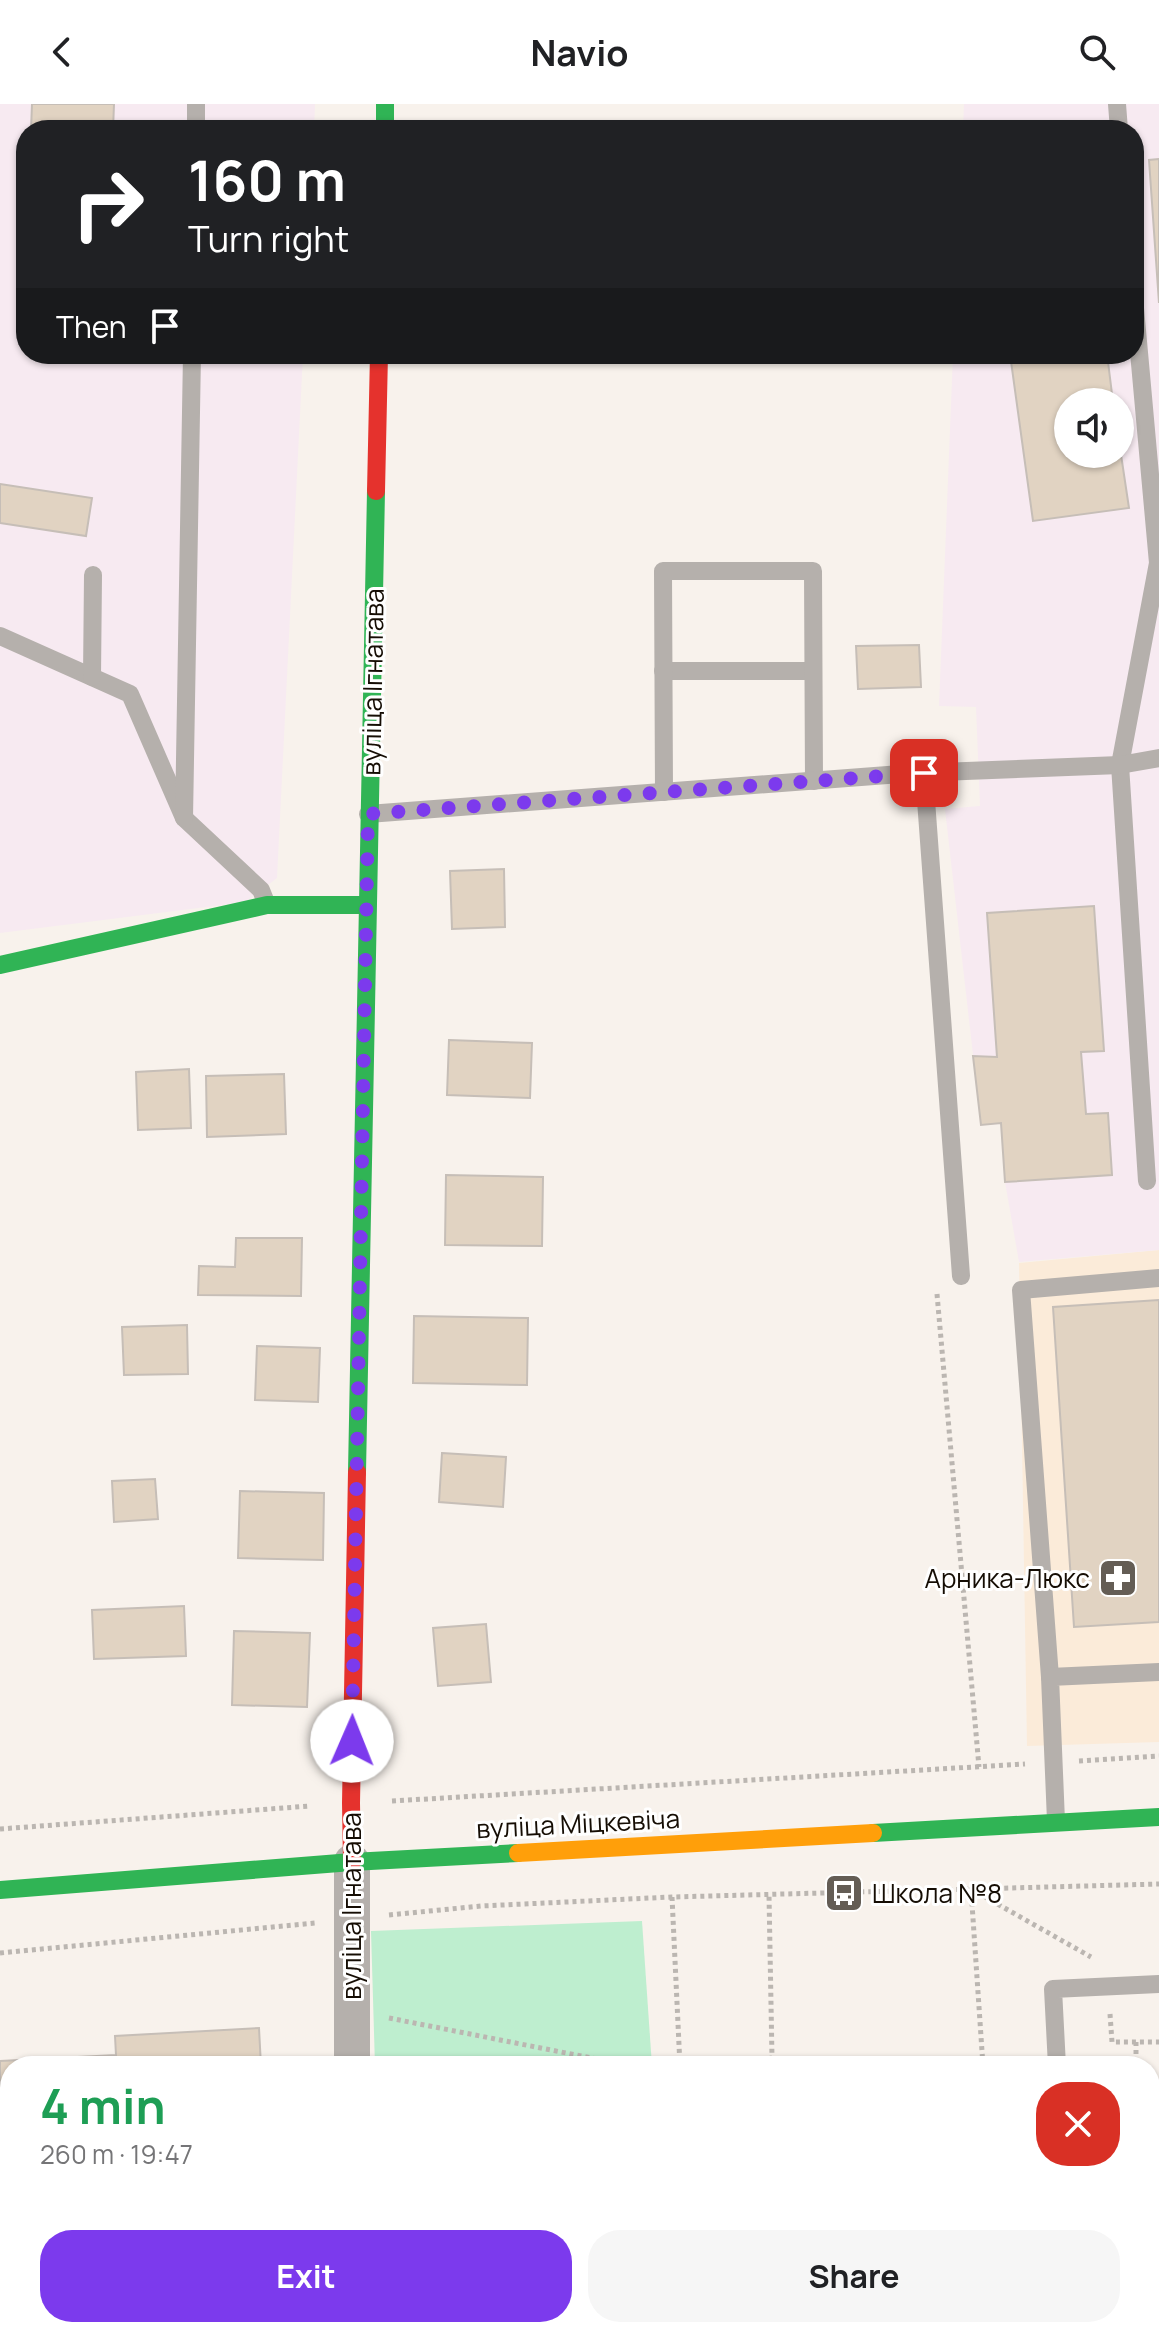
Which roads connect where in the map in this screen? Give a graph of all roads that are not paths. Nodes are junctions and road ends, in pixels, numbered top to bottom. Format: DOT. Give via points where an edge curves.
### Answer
graph roads {
  1 [pos="192,364"];
  2 [pos="379,364"];
  3 [pos="1140,364"];
  4 [pos="93,575"];
  5 [pos="0,636"];
  6 [pos="663,671"];
  7 [pos="813,671"];
  8 [pos="92,677"];
  9 [pos="1159,758"];
  10 [pos="1120,765"];
  11 [pos="924,773"];
  12 [pos="814,781"];
  13 [pos="664,792"];
  14 [pos="368,814"];
  15 [pos="184,818"];
  16 [pos="267,905"];
  17 [pos="367,905"];
  18 [pos="0,965"];
  19 [pos="1147,1181"];
  20 [pos="961,1276"];
  21 [pos="1159,1278"];
  22 [pos="1159,1672"];
  23 [pos="1050,1677"];
  24 [pos="1159,1817"];
  25 [pos="1056,1821"];
  26 [pos="352,1862"];
  27 [pos="0,1890"];
  28 [pos="1159,1984"];
  29 [pos="352,2056"];
  30 [pos="1056,2056"];
  1 -- 15 [label="lane"];
  2 -- 14 [label="street, вуліца Ігнатава"];
  3 -- 10 [label="lane" via="1158,563"];
  4 -- 8 [label="lane"];
  5 -- 8 [label="lane"];
  6 -- 7 [label="lane"];
  6 -- 7 [label="lane" via="663,571 813,571"];
  6 -- 13 [label="lane"];
  7 -- 12 [label="lane"];
  8 -- 15 [label="lane" via="130,694"];
  9 -- 10 [label="lane"];
  10 -- 11 [label="lane"];
  10 -- 19 [label="lane"];
  11 -- 12 [label="lane"];
  11 -- 20 [label="lane"];
  12 -- 13 [label="lane"];
  13 -- 14 [label="lane"];
  14 -- 17 [label="street, вуліца Ігнатава"];
  15 -- 16 [label="lane" via="261,890"];
  16 -- 17 [label="street"];
  16 -- 18 [label="street"];
  17 -- 26 [label="street, вуліца Ігнатава"];
  21 -- 23 [label="lane" via="1021,1290"];
  22 -- 23 [label="lane"];
  23 -- 25 [label="lane"];
  24 -- 25 [label="street, вуліца Міцкевіча"];
  25 -- 26 [label="street, вуліца Міцкевіча"];
  26 -- 27 [label="street, вуліца Міцкевіча"];
  26 -- 29 [label="street, вуліца Ігнатава"];
  28 -- 30 [label="lane" via="1053,1989"];
}
